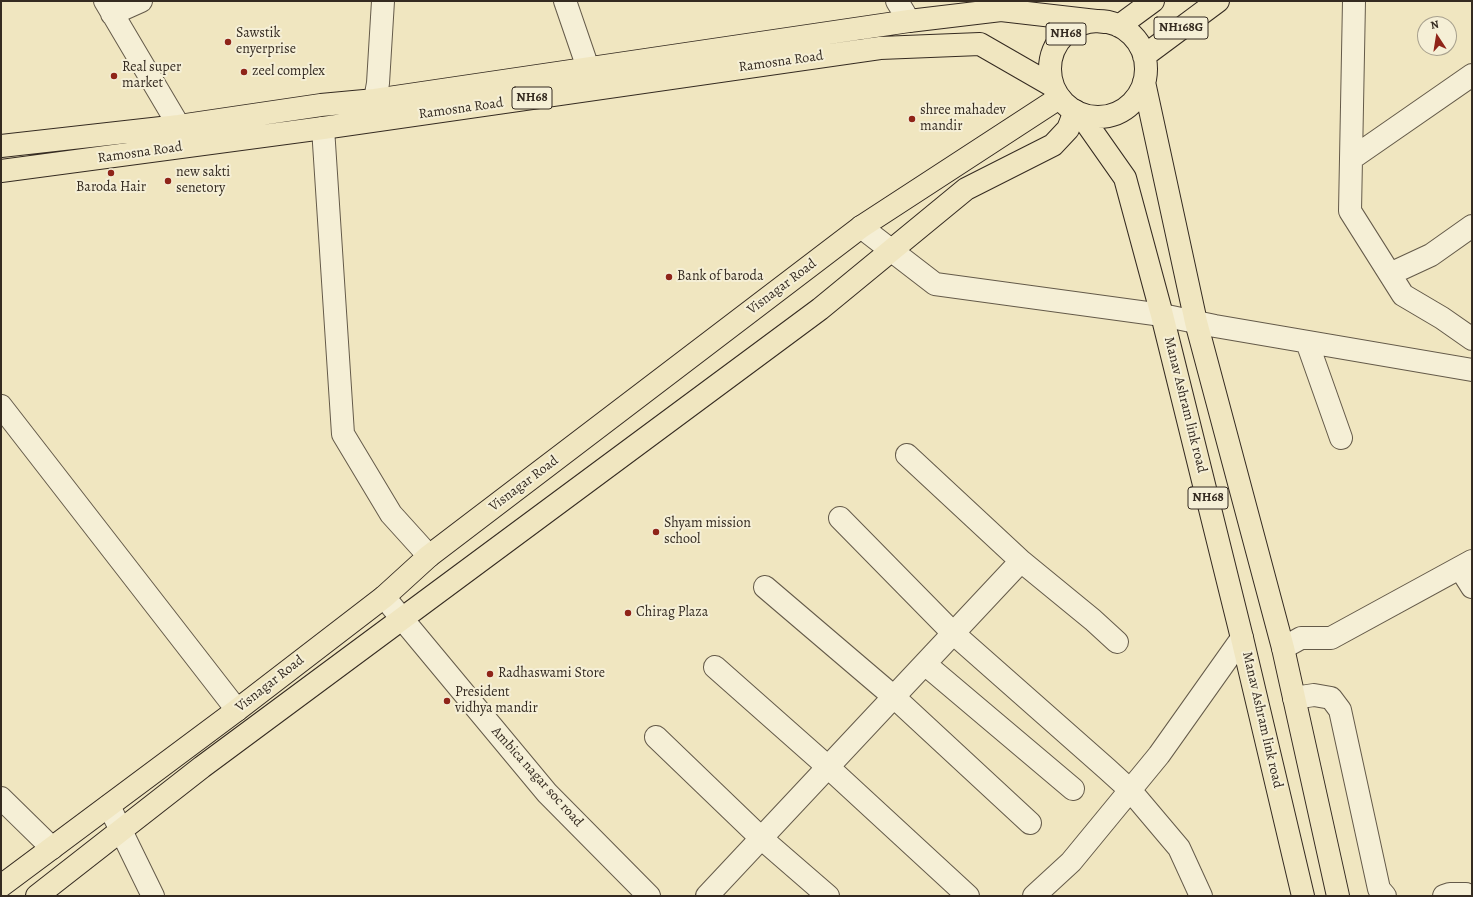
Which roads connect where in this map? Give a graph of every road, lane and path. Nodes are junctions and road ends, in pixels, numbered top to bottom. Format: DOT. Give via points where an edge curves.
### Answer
graph roads {
  1 [pos="142,1"];
  2 [pos="383,1"];
  3 [pos="566,1"];
  4 [pos="897,1"];
  5 [pos="1153,1"];
  6 [pos="1218,1"];
  7 [pos="1354,1"];
  8 [pos="109,8"];
  9 [pos="909,20"];
  10 [pos="1112,24"];
  11 [pos="1144,56"];
  12 [pos="588,68"];
  13 [pos="1472,75"];
  14 [pos="1144,82"];
  15 [pos="1056,92"];
  16 [pos="375,100"];
  17 [pos="1078,113"];
  18 [pos="179,126"];
  19 [pos="323,128"];
  20 [pos="1,146"];
  21 [pos="1351,159"];
  22 [pos="1,171"];
  23 [pos="1472,226"];
  24 [pos="861,227"];
  25 [pos="891,250"];
  26 [pos="1390,274"];
  27 [pos="1162,314"];
  28 [pos="1196,322"];
  29 [pos="1472,339"];
  30 [pos="1307,342"];
  31 [pos="1472,370"];
  32 [pos="1,406"];
  33 [pos="1341,438"];
  34 [pos="907,455"];
  35 [pos="840,518"];
  36 [pos="429,556"];
  37 [pos="1020,561"];
  38 [pos="1466,565"];
  39 [pos="765,587"];
  40 [pos="1472,588"];
  41 [pos="384,597"];
  42 [pos="402,619"];
  43 [pos="953,633"];
  44 [pos="1242,638"];
  45 [pos="1117,642"];
  46 [pos="1283,648"];
  47 [pos="925,664"];
  48 [pos="715,666"];
  49 [pos="894,697"];
  50 [pos="1294,698"];
  51 [pos="237,710"];
  52 [pos="656,737"];
  53 [pos="828,767"];
  54 [pos="1073,790"];
  55 [pos="1130,790"];
  56 [pos="1,798"];
  57 [pos="109,806"];
  58 [pos="1030,823"];
  59 [pos="122,830"];
  60 [pos="761,838"];
  61 [pos="52,848"];
  62 [pos="1,886"];
  63 [pos="37,896"];
  64 [pos="153,896"];
  65 [pos="649,896"];
  66 [pos="707,896"];
  67 [pos="828,896"];
  68 [pos="968,896"];
  69 [pos="1034,896"];
  70 [pos="1201,896"];
  71 [pos="1304,896"];
  72 [pos="1338,896"];
  73 [pos="1385,896"];
  74 [pos="1444,896"];
  75 [pos="1470,896"];
  1 -- 8 [label="street"];
  2 -- 16 [label="street"];
  3 -- 12 [label="street"];
  4 -- 9 [label="street"];
  5 -- 10 [label="main road, NH168G"];
  6 -- 11 [label="main road, NH168G"];
  7 -- 21 [label="street"];
  8 -- 18 [label="street"];
  9 -- 10 [label="main road, NH68" via="1001,10"];
  9 -- 12 [label="main road, Ramosna Road / NH68"];
  10 -- 11 [label="main road" via="1130,33"];
  10 -- 15 [label="main road, NH68" via="1091,22 1077,26 1066,34 1051,58 1050,72"];
  11 -- 14 [label="main road"];
  12 -- 16 [label="main road, Ramosna Road / NH68"];
  13 -- 21 [label="street"];
  14 -- 17 [label="main road" via="1131,105 1120,112 1107,117"];
  14 -- 28 [label="main road"];
  15 -- 17 [label="main road, NH68" via="1068,107"];
  15 -- 19 [label="main road, Ramosna Road / NH68" via="980,44 880,48"];
  15 -- 24 [label="main road, Visnagar Road"];
  16 -- 18 [label="main road, Ramosna Road / NH68" via="321,105"];
  17 -- 25 [label="main road" via="1068,129 1052,145 966,188"];
  17 -- 27 [label="main road, Manav Ashram link road / NH68" via="1125,178"];
  18 -- 20 [label="main road, Ramosna Road / NH68"];
  19 -- 22 [label="main road, Ramosna Road / NH68"];
  19 -- 36 [label="street" via="343,434 391,514"];
  21 -- 26 [label="street" via="1350,211"];
  23 -- 26 [label="street" via="1431,255"];
  24 -- 25 [label="street"];
  24 -- 36 [label="main road, Visnagar Road"];
  25 -- 27 [label="street" via="935,284"];
  25 -- 42 [label="main road" via="820,309"];
  26 -- 29 [label="street" via="1403,295"];
  27 -- 28 [label="street"];
  27 -- 44 [label="main road, Manav Ashram link road / NH68"];
  28 -- 30 [label="street"];
  28 -- 46 [label="main road"];
  30 -- 31 [label="street"];
  30 -- 33 [label="street"];
  32 -- 51 [label="street"];
  34 -- 37 [label="street"];
  35 -- 43 [label="street"];
  36 -- 41 [label="main road, Visnagar Road"];
  37 -- 43 [label="street"];
  37 -- 45 [label="street"];
  38 -- 40 [label="street"];
  38 -- 46 [label="street" via="1331,638 1301,638"];
  39 -- 49 [label="street"];
  41 -- 42 [label="street, Ambica nagar soc road"];
  41 -- 51 [label="main road, Visnagar Road"];
  42 -- 59 [label="main road" via="202,767"];
  42 -- 65 [label="street, Ambica nagar soc road" via="547,793"];
  43 -- 47 [label="street"];
  43 -- 55 [label="street"];
  44 -- 55 [label="street" via="1159,755"];
  44 -- 71 [label="main road, Manav Ashram link road / NH68"];
  46 -- 50 [label="main road"];
  47 -- 49 [label="street"];
  47 -- 54 [label="street"];
  48 -- 53 [label="street"];
  49 -- 53 [label="street"];
  49 -- 58 [label="street"];
  50 -- 72 [label="main road"];
  50 -- 73 [label="street" via="1314,695 1331,698 1340,710 1379,889"];
  51 -- 57 [label="main road, Visnagar Road"];
  52 -- 60 [label="street"];
  53 -- 60 [label="street"];
  53 -- 68 [label="street"];
  55 -- 69 [label="street" via="1071,862"];
  55 -- 70 [label="street" via="1178,848"];
  56 -- 61 [label="street"];
  57 -- 59 [label="street"];
  57 -- 61 [label="main road, Visnagar Road"];
  59 -- 63 [label="main road"];
  59 -- 64 [label="street"];
  60 -- 66 [label="street"];
  60 -- 67 [label="street"];
  61 -- 62 [label="main road, Visnagar Road"];
  74 -- 75 [label="street"];
}
